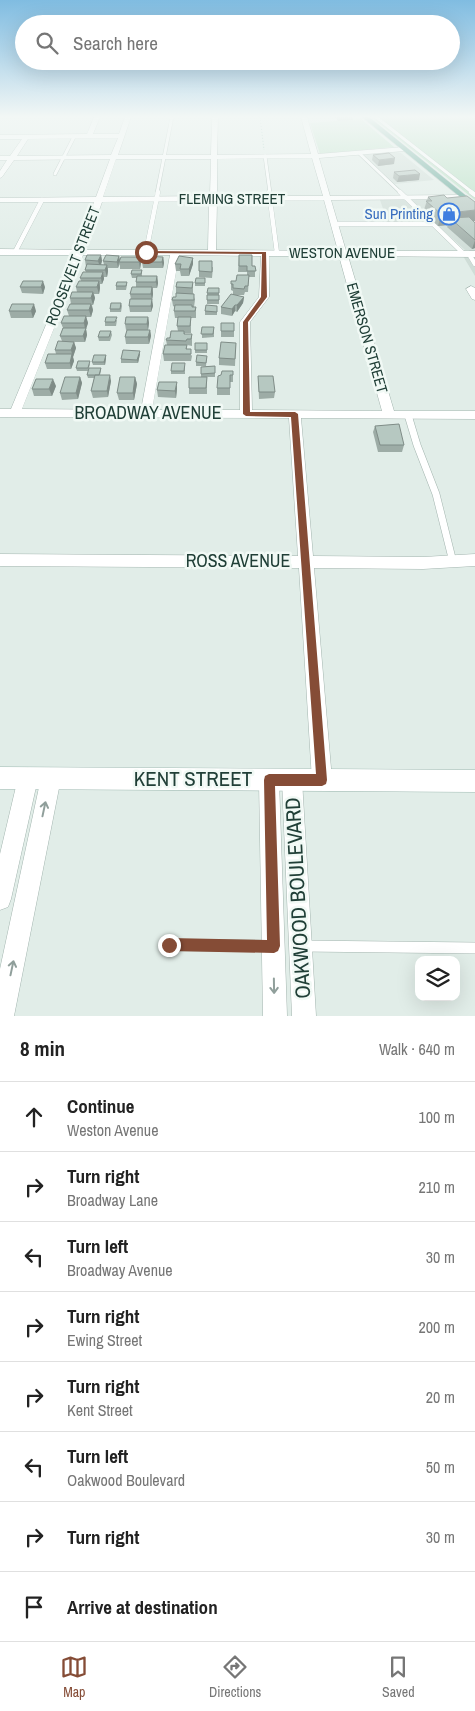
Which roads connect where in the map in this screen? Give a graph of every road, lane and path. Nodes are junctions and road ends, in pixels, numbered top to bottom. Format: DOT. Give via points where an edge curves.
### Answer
graph roads {
  1 [pos="8,164"];
  2 [pos="60,164"];
  3 [pos="110,164"];
  4 [pos="163,164"];
  5 [pos="214,164"];
  6 [pos="266,164"];
  7 [pos="318,164"];
  8 [pos="371,164"];
  9 [pos="423,164"];
  10 [pos="436,164"];
  11 [pos="55,174"];
  12 [pos="0,176"];
  13 [pos="475,195"];
  14 [pos="464,197"];
  15 [pos="270,198"];
  16 [pos="328,198"];
  17 [pos="407,198"];
  18 [pos="157,199"];
  19 [pos="213,199"];
  20 [pos="0,200"];
  21 [pos="42,200"];
  22 [pos="98,200"];
  23 [pos="475,207"];
  24 [pos="335,224"];
  25 [pos="434,224"];
  26 [pos="0,252"];
  27 [pos="15,252"];
  28 [pos="80,252"];
  29 [pos="146,252"];
  30 [pos="175,252"];
  31 [pos="212,252"];
  32 [pos="265,253"];
  33 [pos="277,253"];
  34 [pos="344,253"];
  35 [pos="469,254"];
  36 [pos="475,264"];
  37 [pos="0,413"];
  38 [pos="15,413"];
  39 [pos="146,413"];
  40 [pos="246,414"];
  41 [pos="295,414"];
  42 [pos="389,415"];
  43 [pos="408,415"];
  44 [pos="475,415"];
  45 [pos="0,560"];
  46 [pos="475,560"];
  47 [pos="306,562"];
  48 [pos="453,562"];
  49 [pos="0,778"];
  50 [pos="28,778"];
  51 [pos="51,778"];
  52 [pos="269,780"];
  53 [pos="292,780"];
  54 [pos="322,780"];
  55 [pos="475,781"];
  56 [pos="0,899"];
  57 [pos="169,945"];
  58 [pos="274,946"];
  59 [pos="301,946"];
  60 [pos="475,948"];
  61 [pos="2,1016"];
  62 [pos="275,1016"];
  63 [pos="304,1016"];
  1 -- 12 [label="street"];
  2 -- 11 [label="lane"];
  3 -- 22 [label="street, ROOSEVELT STREET"];
  4 -- 18 [label="lane"];
  5 -- 19 [label="street"];
  6 -- 15 [label="lane"];
  7 -- 16 [label="street, EMERSON STREET"];
  8 -- 17 [label="lane"];
  9 -- 14 [label="main road"];
  10 -- 13 [label="lane"];
  14 -- 17 [label="street, FLEMING STREET"];
  14 -- 23 [label="main road"];
  15 -- 16 [label="street, FLEMING STREET"];
  15 -- 19 [label="street, FLEMING STREET"];
  15 -- 33 [label="lane"];
  16 -- 17 [label="street, FLEMING STREET"];
  16 -- 24 [label="street, EMERSON STREET"];
  17 -- 25 [label="lane"];
  18 -- 19 [label="street, FLEMING STREET"];
  18 -- 22 [label="street, FLEMING STREET"];
  18 -- 29 [label="lane"];
  19 -- 31 [label="street"];
  20 -- 21 [label="street, FLEMING STREET"];
  21 -- 22 [label="street, FLEMING STREET"];
  21 -- 27 [label="lane"];
  22 -- 28 [label="street, ROOSEVELT STREET"];
  24 -- 25 [label="lane"];
  24 -- 34 [label="street, EMERSON STREET"];
  25 -- 35 [label="lane"];
  26 -- 27 [label="street, WESTON AVENUE"];
  27 -- 28 [label="street, WESTON AVENUE"];
  28 -- 29 [label="street, WESTON AVENUE"];
  28 -- 38 [label="street, ROOSEVELT STREET"];
  29 -- 30 [label="street, WESTON AVENUE"];
  30 -- 31 [label="street, WESTON AVENUE"];
  30 -- 39 [label="street"];
  31 -- 32 [label="street, WESTON AVENUE"];
  32 -- 33 [label="street, WESTON AVENUE"];
  32 -- 40 [label="street" via="264,297 246,322"];
  33 -- 34 [label="street, WESTON AVENUE"];
  34 -- 35 [label="street, WESTON AVENUE"];
  34 -- 42 [label="street, EMERSON STREET"];
  35 -- 36 [label="lane"];
  37 -- 38 [label="street, BROADWAY AVENUE"];
  38 -- 39 [label="street, BROADWAY AVENUE"];
  39 -- 40 [label="street, BROADWAY AVENUE"];
  40 -- 41 [label="street, BROADWAY AVENUE"];
  41 -- 42 [label="street, BROADWAY AVENUE"];
  41 -- 47 [label="street"];
  42 -- 43 [label="street, BROADWAY AVENUE"];
  43 -- 44 [label="street, BROADWAY AVENUE"];
  43 -- 48 [label="lane" via="436,494"];
  45 -- 47 [label="street, ROSS AVENUE"];
  46 -- 48 [label="street, ROSS AVENUE"];
  47 -- 48 [label="street, ROSS AVENUE"];
  47 -- 54 [label="street"];
  49 -- 50 [label="street, KENT STREET"];
  50 -- 51 [label="street, KENT STREET"];
  50 -- 56 [label="street"];
  51 -- 52 [label="street, KENT STREET"];
  61 -- 51 [label="street, one-way"];
  52 -- 53 [label="street, KENT STREET"];
  52 -- 58 [label="street, OAKWOOD BOULEVARD"];
  53 -- 54 [label="street, KENT STREET"];
  53 -- 59 [label="street, OAKWOOD BOULEVARD"];
  54 -- 55 [label="street, KENT STREET"];
  57 -- 58 [label="lane"];
  58 -- 62 [label="street, OAKWOOD BOULEVARD, one-way"];
  59 -- 60 [label="lane"];
  59 -- 63 [label="street, OAKWOOD BOULEVARD"];
}
